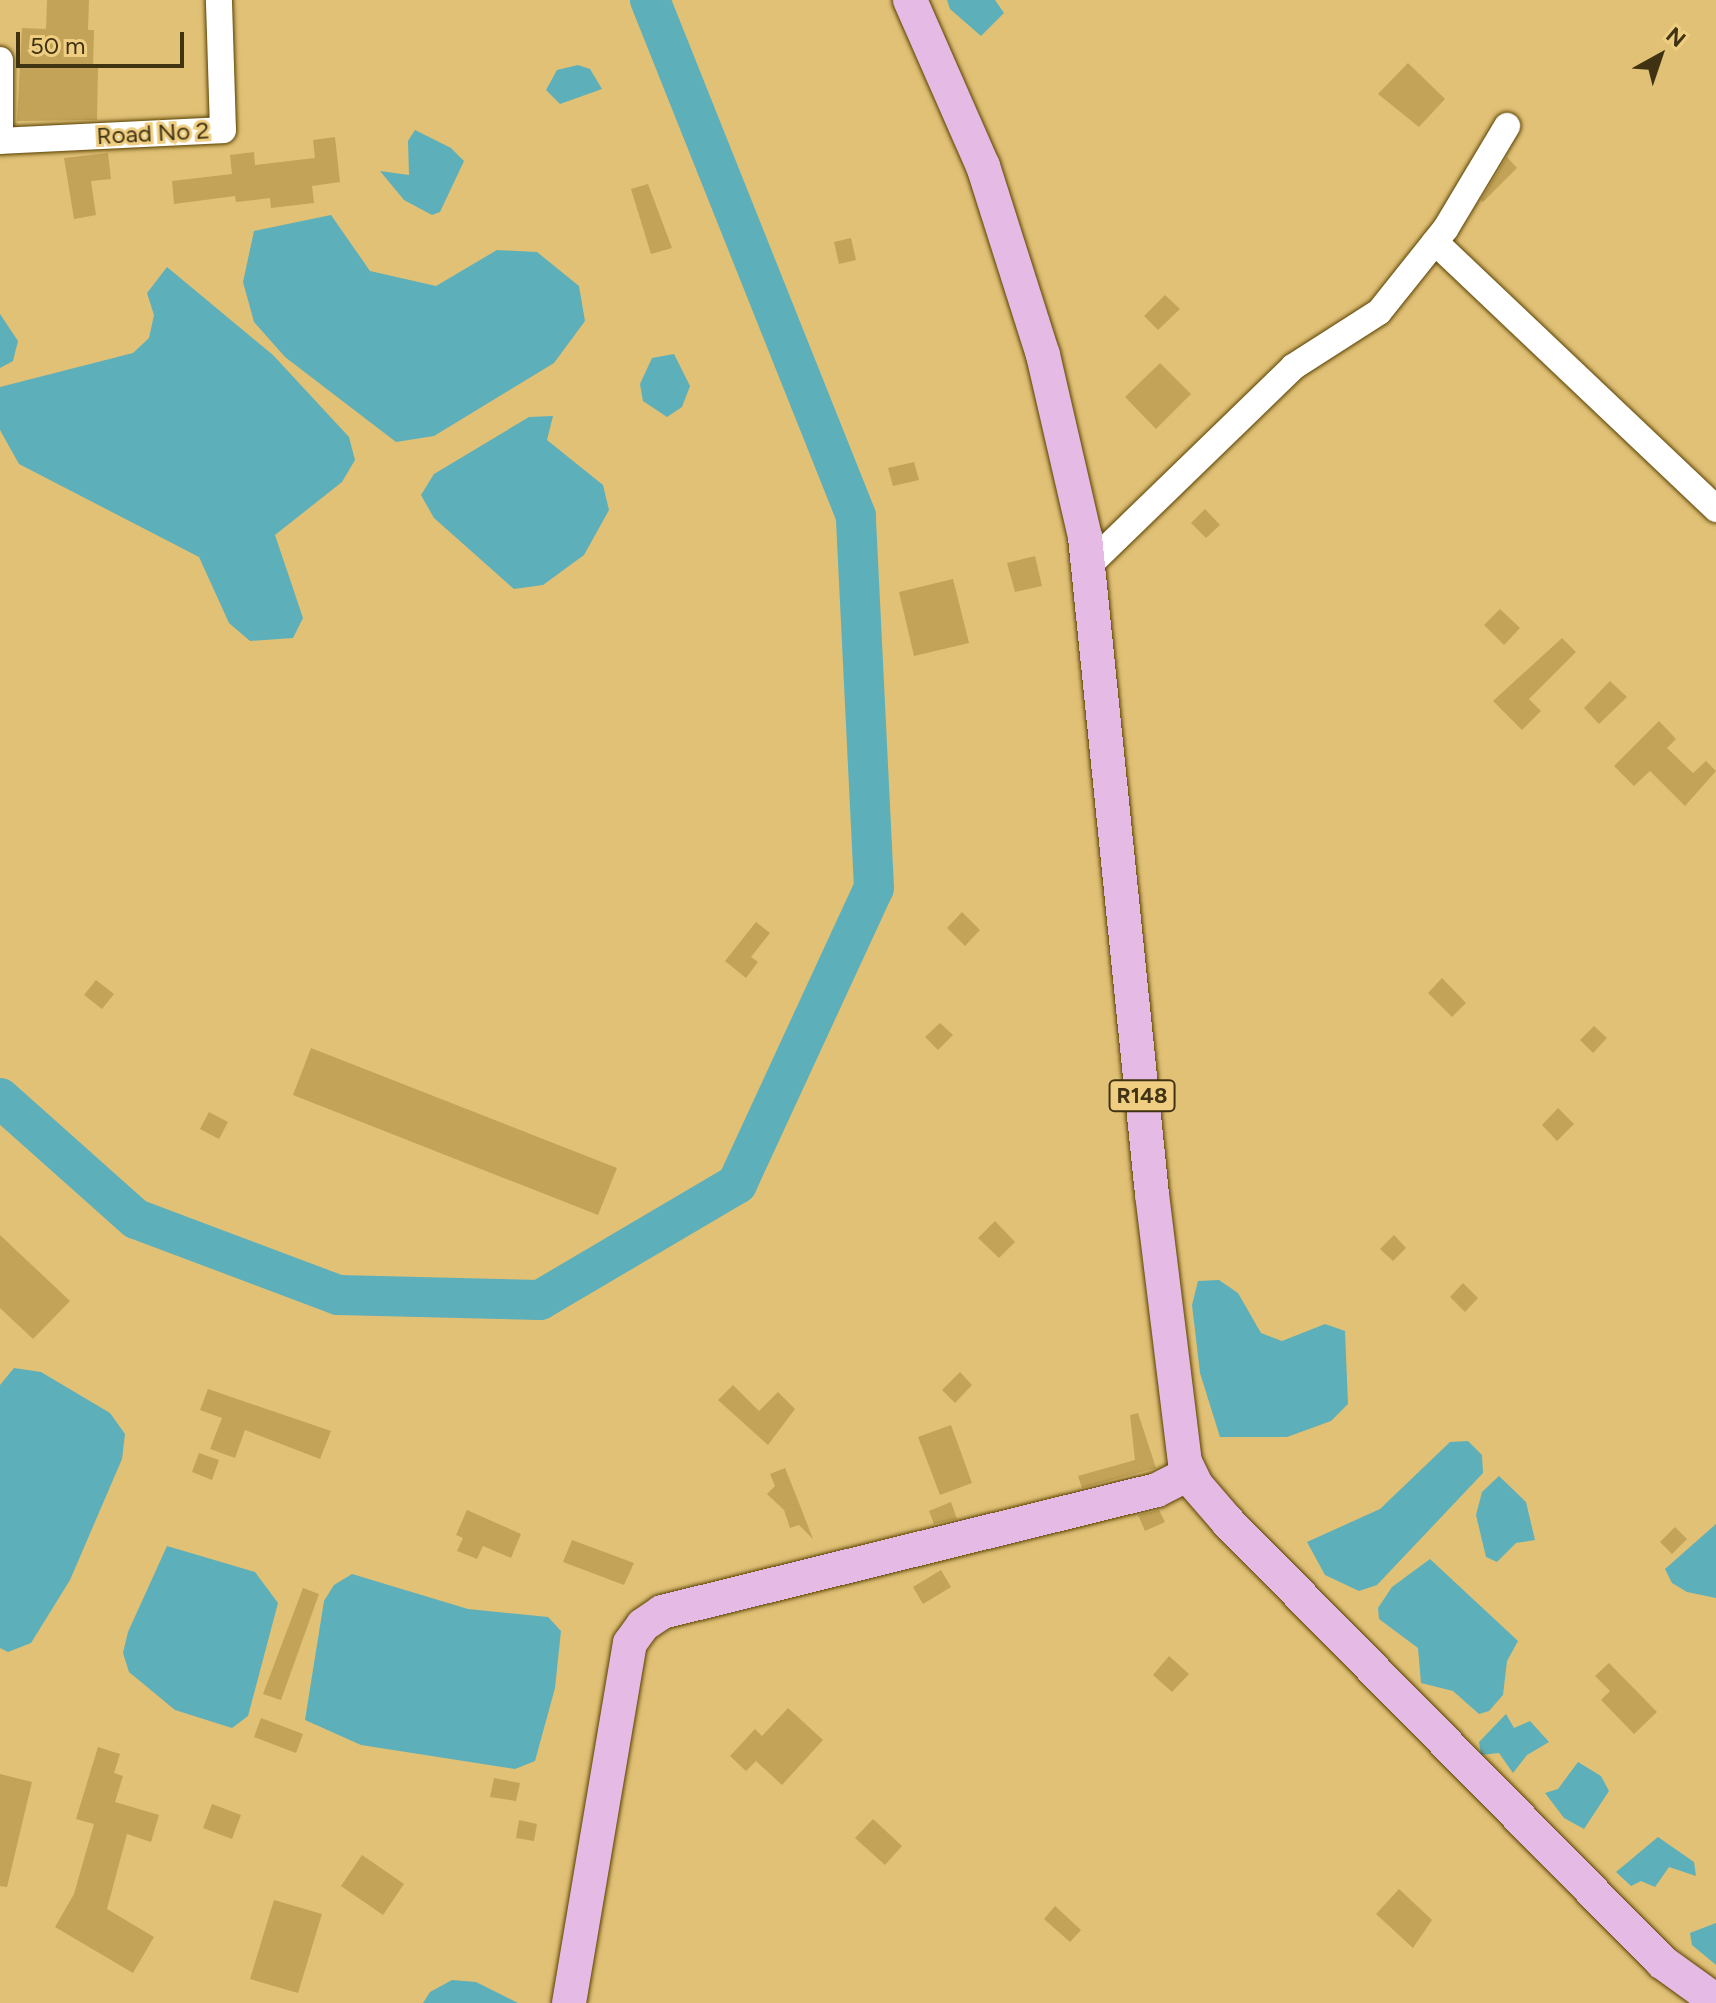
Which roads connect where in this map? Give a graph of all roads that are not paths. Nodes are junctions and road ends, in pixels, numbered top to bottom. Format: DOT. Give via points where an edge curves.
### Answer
graph roads {
  1 [pos="219,0"];
  2 [pos="910,0"];
  3 [pos="0,60"];
  4 [pos="1507,126"];
  5 [pos="0,141"];
  6 [pos="1435,242"];
  7 [pos="1716,509"];
  8 [pos="1088,566"];
  9 [pos="1190,1473"];
  10 [pos="1716,2001"];
  11 [pos="569,2003"];
  1 -- 5 [label="street, Road No 2" via="223,130"];
  2 -- 8 [label="main road, R148" via="983,166 1043,355"];
  3 -- 5 [label="street"];
  4 -- 6 [label="street"];
  6 -- 7 [label="street"];
  6 -- 8 [label="street" via="1379,312 1293,367"];
  8 -- 9 [label="main road, R148" via="1152,1194 1180,1434"];
  9 -- 10 [label="main road, R148" via="1228,1522 1662,1962"];
  9 -- 11 [label="main road" via="1157,1490 662,1612 643,1625 630,1643"];
}
